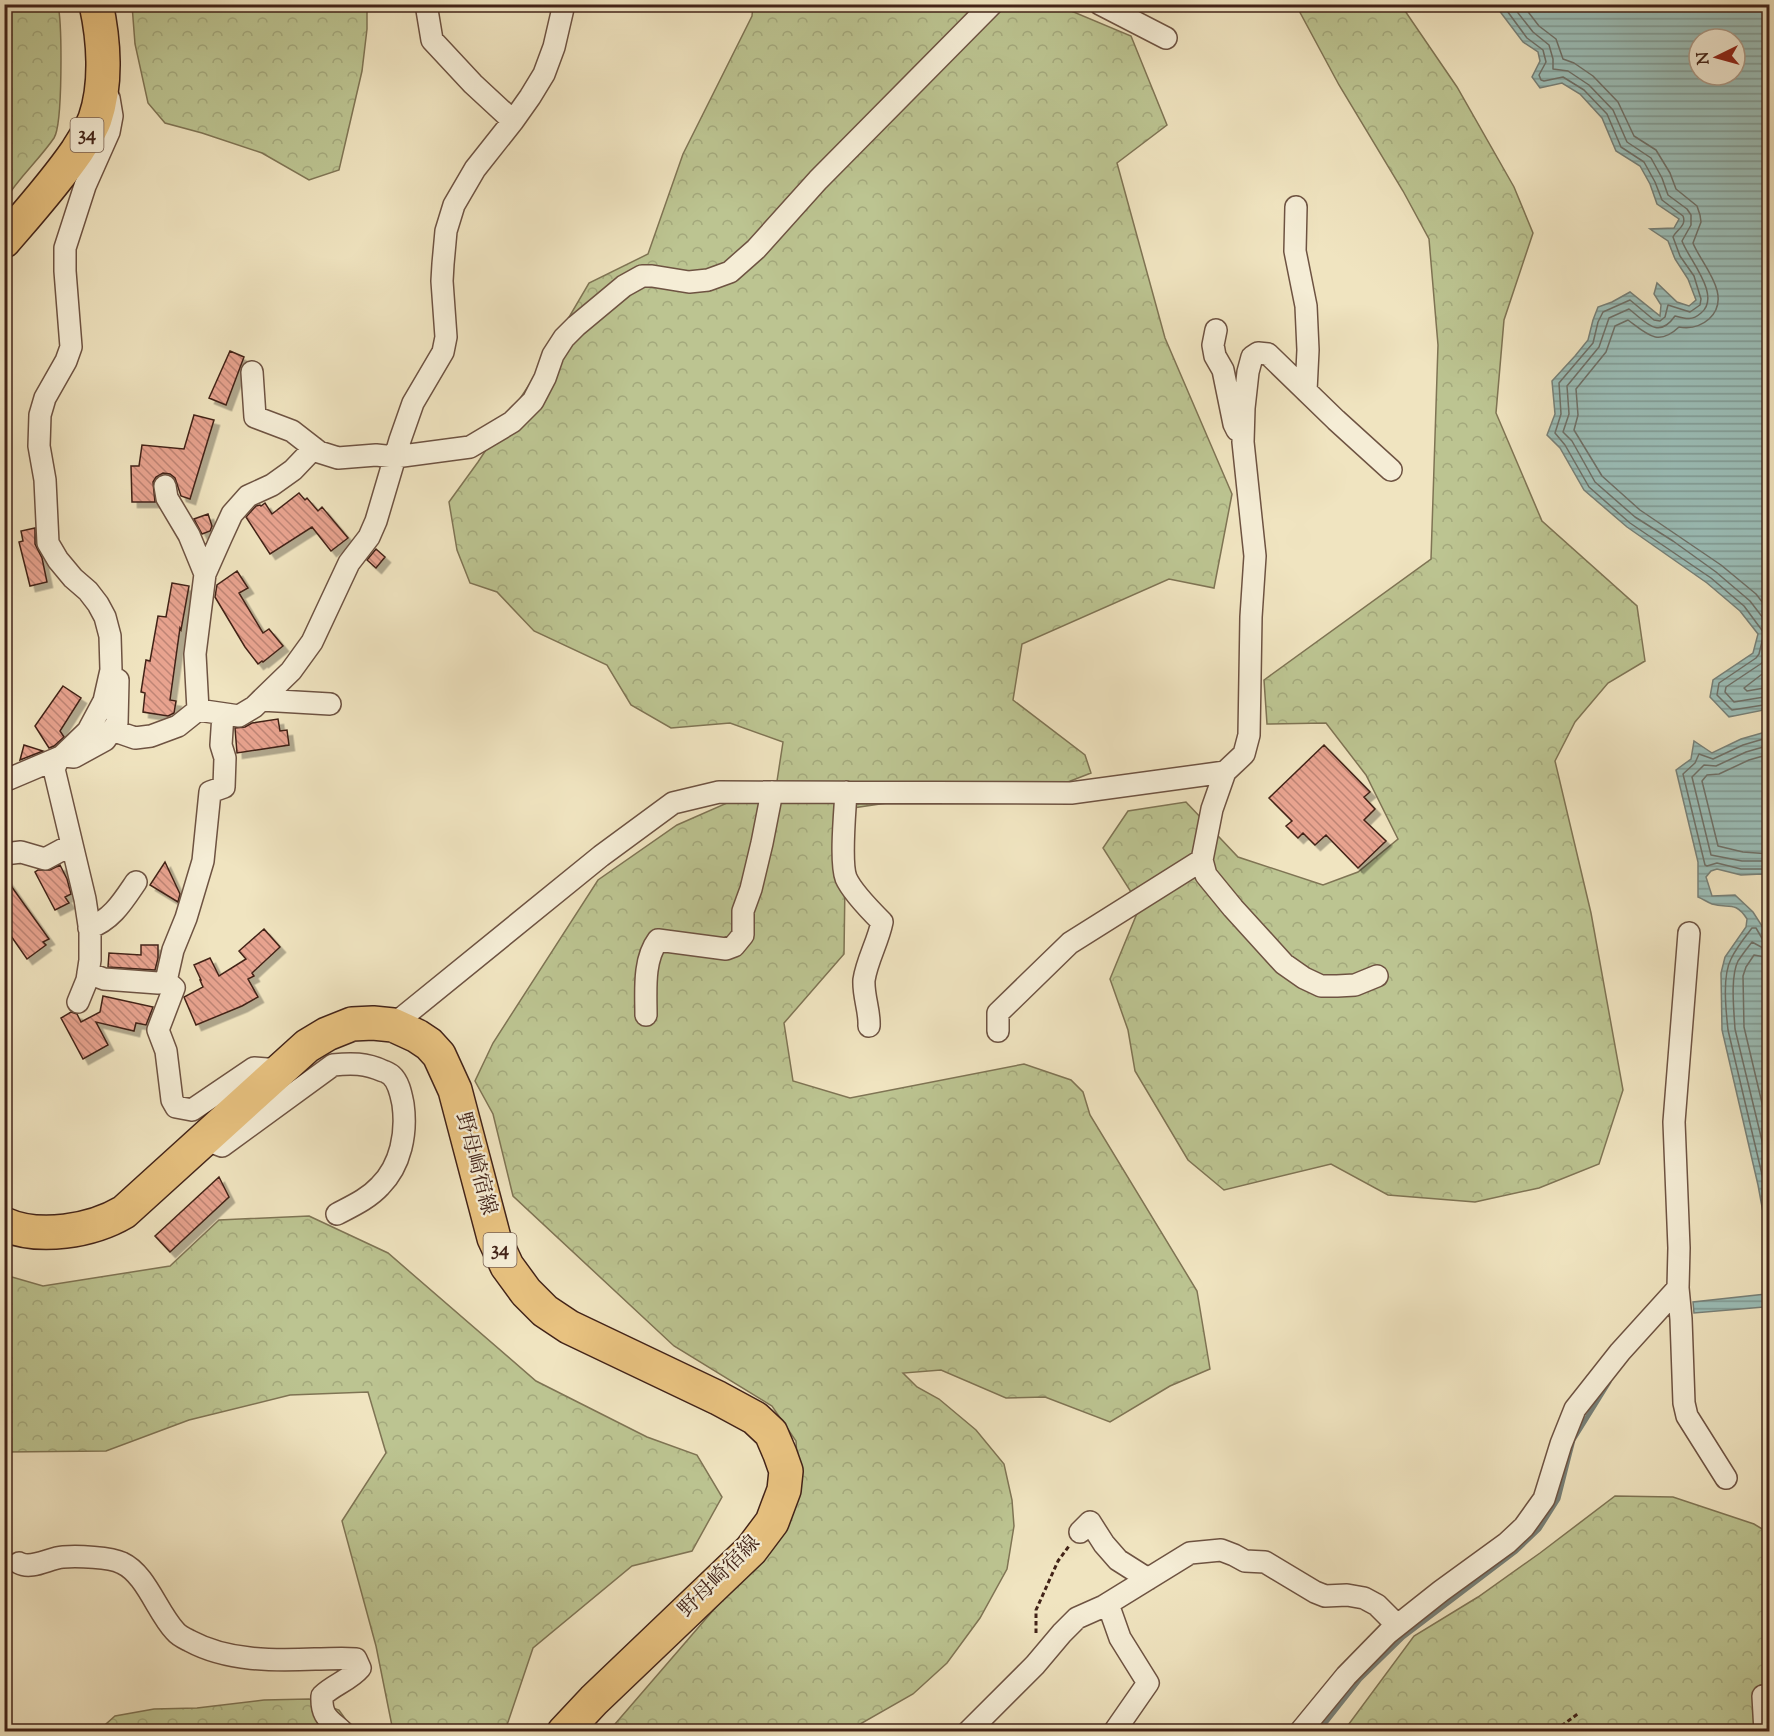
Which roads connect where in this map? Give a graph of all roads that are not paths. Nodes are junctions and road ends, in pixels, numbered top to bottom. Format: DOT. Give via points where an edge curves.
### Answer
graph roads {
  1 [pos="96,4"];
  2 [pos="426,4"];
  3 [pos="564,4"];
  4 [pos="992,4"];
  5 [pos="1100,4"];
  6 [pos="1166,38"];
  7 [pos="103,78"];
  8 [pos="513,121"];
  9 [pos="1296,207"];
  10 [pos="4,241"];
  11 [pos="1216,330"];
  12 [pos="252,372"];
  13 [pos="1306,391"];
  14 [pos="1243,442"];
  15 [pos="314,448"];
  16 [pos="394,457"];
  17 [pos="1390,470"];
  18 [pos="165,486"];
  19 [pos="205,574"];
  20 [pos="111,659"];
  21 [pos="261,700"];
  22 [pos="330,704"];
  23 [pos="198,710"];
  24 [pos="223,714"];
  25 [pos="112,730"];
  26 [pos="63,756"];
  27 [pos="1225,772"];
  28 [pos="4,781"];
  29 [pos="772,792"];
  30 [pos="846,792"];
  31 [pos="71,844"];
  32 [pos="4,854"];
  33 [pos="1202,860"];
  34 [pos="136,882"];
  35 [pos="89,928"];
  36 [pos="1689,933"];
  37 [pos="88,973"];
  38 [pos="1377,976"];
  39 [pos="166,981"];
  40 [pos="78,1002"];
  41 [pos="646,1015"];
  42 [pos="393,1025"];
  43 [pos="869,1026"];
  44 [pos="999,1031"];
  45 [pos="280,1070"];
  46 [pos="204,1139"];
  47 [pos="337,1214"];
  48 [pos="4,1224"];
  49 [pos="1678,1288"];
  50 [pos="1726,1478"];
  51 [pos="1080,1532"];
  52 [pos="19,1563"];
  53 [pos="1148,1579"];
  54 [pos="1108,1604"];
  55 [pos="1398,1625"];
  56 [pos="1763,1696"];
  57 [pos="343,1731"];
  58 [pos="564,1731"];
  59 [pos="968,1731"];
  60 [pos="1114,1731"];
  61 [pos="1300,1731"];
  62 [pos="1765,1731"];
  1 -- 7 [label="main road, 34"];
  2 -- 8 [label="street" via="432,40"];
  3 -- 8 [label="street" via="544,74"];
  4 -- 16 [label="street" via="730,272 689,282 642,276 624,286 564,338 533,401 512,422 470,447"];
  5 -- 6 [label="street"];
  7 -- 10 [label="main road, 34" via="94,121 86,137 64,170"];
  7 -- 20 [label="street" via="112,116 110,132 85,186 65,248 71,347 45,398 39,446 48,543 58,560 98,604 110,636"];
  8 -- 16 [label="street" via="475,169 454,205 446,231 443,264 443,352 414,404"];
  9 -- 13 [label="street" via="1294,251 1306,306"];
  11 -- 14 [label="street" via="1214,351 1223,370 1234,424"];
  12 -- 15 [label="street" via="255,417 292,431"];
  13 -- 14 [label="street" via="1268,354 1257,352 1248,372"];
  13 -- 17 [label="street"];
  14 -- 27 [label="street" via="1255,556 1250,735 1244,754"];
  15 -- 16 [label="street" via="338,458"];
  15 -- 19 [label="street" via="293,470 248,496 232,513"];
  16 -- 21 [label="street" via="369,537 349,563 312,642 291,671"];
  18 -- 19 [label="street" via="167,498 189,535"];
  19 -- 23 [label="street" via="195,654"];
  20 -- 25 [label="street" via="119,673 117,723"];
  20 -- 26 [label="street" via="104,701 88,732"];
  21 -- 22 [label="street"];
  21 -- 24 [label="street" via="239,716"];
  23 -- 24 [label="street"];
  23 -- 25 [label="street" via="178,726 151,736 135,738"];
  24 -- 39 [label="street" via="224,787 210,792 203,861"];
  25 -- 26 [label="street" via="105,740 74,757"];
  26 -- 28 [label="street"];
  26 -- 31 [label="street" via="54,769"];
  27 -- 30 [label="street" via="1071,793"];
  27 -- 33 [label="street" via="1212,809"];
  29 -- 30 [label="street"];
  29 -- 41 [label="street" via="743,910 743,935 735,946 726,949 658,940 648,964"];
  29 -- 42 [label="street" via="719,792 673,803 601,856"];
  30 -- 43 [label="street" via="846,878 882,922 866,967"];
  31 -- 32 [label="street" via="45,859 21,852"];
  31 -- 35 [label="street"];
  33 -- 38 [label="street" via="1206,875 1233,908 1284,964 1304,978 1321,986 1337,986 1355,985"];
  33 -- 44 [label="street" via="1070,943 998,1013"];
  34 -- 35 [label="street" via="112,915"];
  35 -- 37 [label="street"];
  36 -- 49 [label="street" via="1674,1122"];
  37 -- 39 [label="street" via="104,979"];
  37 -- 40 [label="street"];
  39 -- 45 [label="street" via="174,988 158,1030 176,1107 192,1110 254,1068"];
  42 -- 45 [label="main road, 野母崎宿線 / 34" via="352,1024 307,1046"];
  42 -- 58 [label="main road, 野母崎宿線 / 34" via="429,1044 448,1072 494,1238 507,1266 526,1292 569,1327 754,1418 771,1433 786,1471 784,1490 772,1522 751,1550"];
  45 -- 46 [label="main road, 野母崎宿線 / 34"];
  46 -- 47 [label="street" via="222,1146 333,1065 371,1065 391,1074 401,1090 405,1121 400,1152 380,1187"];
  46 -- 48 [label="main road, 野母崎宿線 / 34" via="124,1212 110,1220 49,1232"];
  49 -- 50 [label="street" via="1687,1416"];
  49 -- 55 [label="street" via="1575,1409 1544,1499 1524,1527"];
  51 -- 53 [label="street" via="1090,1522 1118,1560"];
  52 -- 57 [label="street" via="29,1565 61,1557 121,1562 134,1571 177,1634 200,1647 254,1659 356,1659 360,1668 322,1696 321,1709"];
  53 -- 54 [label="street"];
  53 -- 55 [label="street" via="1190,1553 1221,1550 1245,1561 1265,1562 1325,1596 1364,1598"];
  54 -- 59 [label="street" via="1077,1618"];
  54 -- 60 [label="street" via="1120,1638 1148,1683"];
  55 -- 61 [label="street" via="1346,1676"];
  56 -- 62 [label="street"];
}
